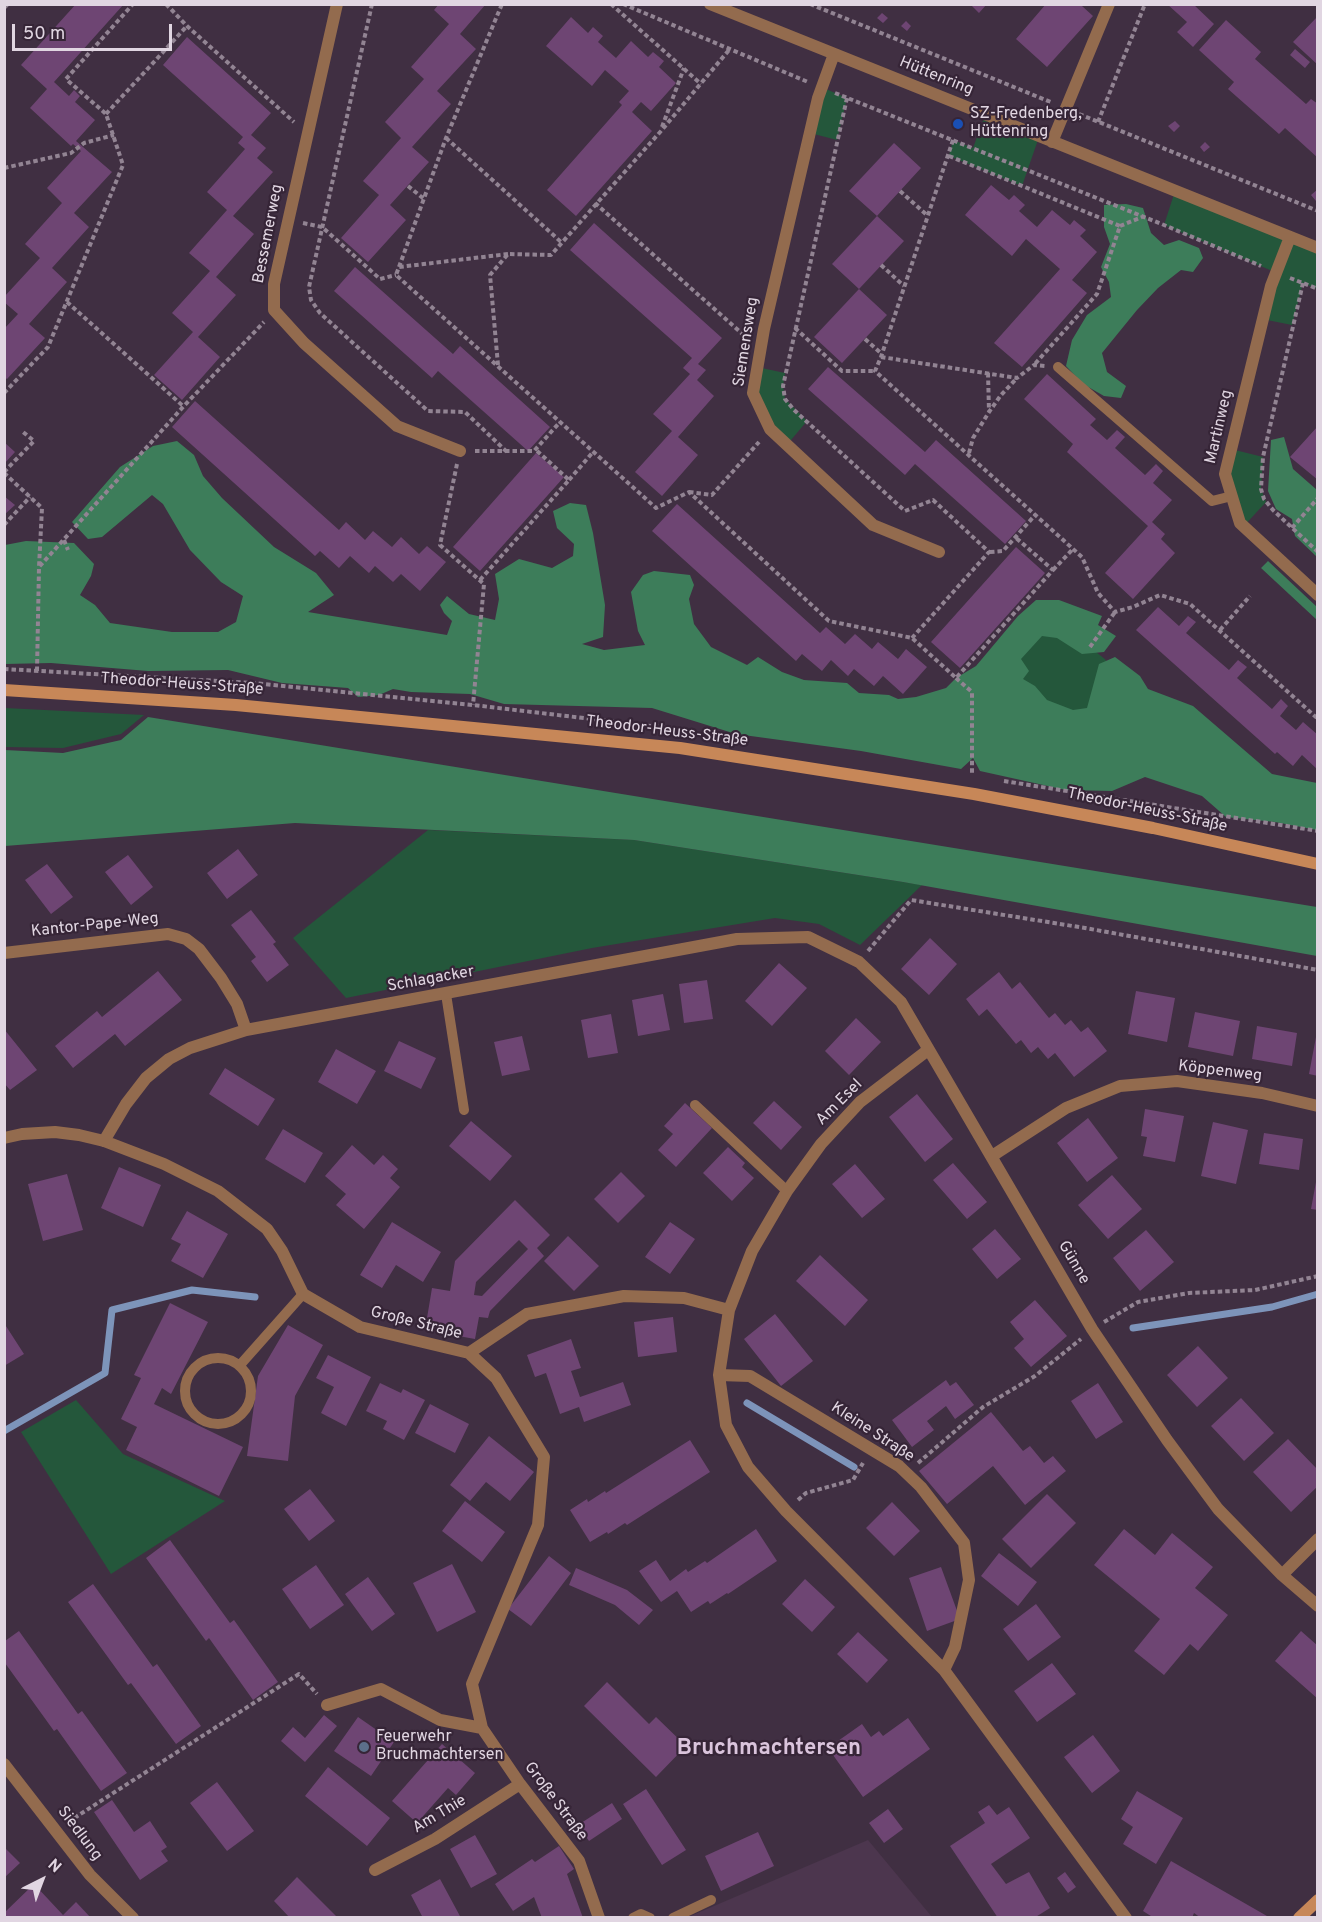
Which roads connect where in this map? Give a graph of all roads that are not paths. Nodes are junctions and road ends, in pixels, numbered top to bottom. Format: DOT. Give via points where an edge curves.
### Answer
graph roads {
  1 [pos="337,4"];
  2 [pos="710,4"];
  3 [pos="1109,4"];
  4 [pos="834,54"];
  5 [pos="1052,142"];
  6 [pos="1290,237"];
  7 [pos="1317,248"];
  8 [pos="1058,367"];
  9 [pos="460,451"];
  10 [pos="1232,496"];
  11 [pos="939,552"];
  12 [pos="1317,595"];
  13 [pos="4,690"];
  14 [pos="1317,864"];
  15 [pos="808,937"];
  16 [pos="4,953"];
  17 [pos="446,994"];
  18 [pos="246,1030"];
  19 [pos="928,1050"];
  20 [pos="695,1105"];
  21 [pos="1317,1106"];
  22 [pos="464,1110"];
  23 [pos="4,1138"];
  24 [pos="104,1142"];
  25 [pos="992,1156"];
  26 [pos="787,1191"];
  27 [pos="303,1294"];
  28 [pos="729,1310"];
  29 [pos="469,1353"];
  30 [pos="240,1365"];
  31 [pos="719,1375"];
  32 [pos="1317,1539"];
  33 [pos="1282,1575"];
  34 [pos="1317,1606"];
  35 [pos="944,1670"];
  36 [pos="327,1705"];
  37 [pos="482,1728"];
  38 [pos="4,1764"];
  39 [pos="520,1784"];
  40 [pos="375,1869"];
  41 [pos="711,1900"];
  42 [pos="1317,1900"];
  43 [pos="133,1917"];
  44 [pos="599,1917"];
  45 [pos="633,1917"];
  46 [pos="651,1917"];
  47 [pos="673,1917"];
  48 [pos="1126,1917"];
  49 [pos="1299,1917"];
  1 -- 9 [label="street, Bessemerweg" via="274,284 274,310 304,343 396,426"];
  2 -- 4 [label="street, Hüttenring"];
  3 -- 5 [label="street"];
  4 -- 5 [label="street, Hüttenring"];
  4 -- 11 [label="street, Siemensweg" via="821,87 753,393 770,429 873,525"];
  5 -- 6 [label="street, Hüttenring"];
  6 -- 7 [label="street, Hüttenring"];
  6 -- 10 [label="street, Martinweg" via="1262,319 1226,474"];
  8 -- 10 [label="lane" via="1212,501"];
  10 -- 12 [label="street, Martinweg" via="1240,523"];
  13 -- 14 [label="street, Theodor-Heuss-Straße" via="236,705 680,748 974,794"];
  15 -- 17 [label="street, Schlagacker" via="737,939"];
  15 -- 19 [label="street, Günne" via="859,962 901,1002"];
  16 -- 18 [label="street, Kantor-Pape-Weg" via="168,934 186,939 221,978 237,1004"];
  17 -- 18 [label="street, Schlagacker"];
  17 -- 22 [label="lane"];
  18 -- 24 [label="street, Schlagacker" via="169,1059 146,1078"];
  19 -- 25 [label="street, Günne"];
  19 -- 26 [label="street, Am Esel" via="860,1102 821,1144"];
  20 -- 26 [label="lane"];
  21 -- 25 [label="street, Köppenweg" via="1262,1093 1177,1081 1120,1086 1066,1108"];
  23 -- 24 [label="street" via="55,1132"];
  24 -- 27 [label="street" via="191,1177 245,1210 272,1236"];
  25 -- 33 [label="street, Günne" via="1092,1329 1167,1440 1218,1509"];
  26 -- 28 [label="street, Am Esel" via="752,1251"];
  27 -- 29 [label="street, Große Straße" via="360,1327"];
  27 -- 30 [label="lane"];
  28 -- 29 [label="street" via="684,1298 624,1296 527,1314"];
  28 -- 31 [label="street"];
  29 -- 37 [label="street, Große Straße" via="496,1378 544,1457 538,1526 472,1684"];
  30 -- 30 [label="lane" via="220,1358 209,1359 191,1371 184,1392 192,1412 200,1419 222,1424 242,1415 248,1406 251,1384"];
  31 -- 35 [label="street" via="726,1425 748,1467 786,1511"];
  31 -- 35 [label="street, Kleine Straße" via="750,1376 899,1466 921,1487 964,1543 969,1580 955,1647"];
  32 -- 33 [label="street"];
  33 -- 34 [label="street, Günne"];
  35 -- 48 [label="street"];
  36 -- 37 [label="street" via="381,1689 440,1720"];
  37 -- 39 [label="street, Große Straße"];
  38 -- 43 [label="street, Siedlung" via="90,1875"];
  39 -- 40 [label="street, Am Thie" via="435,1839"];
  39 -- 44 [label="street, Große Straße" via="579,1861"];
  41 -- 47 [label="lane"];
  42 -- 49 [label="street"];
  45 -- 46 [label="lane"];
}
